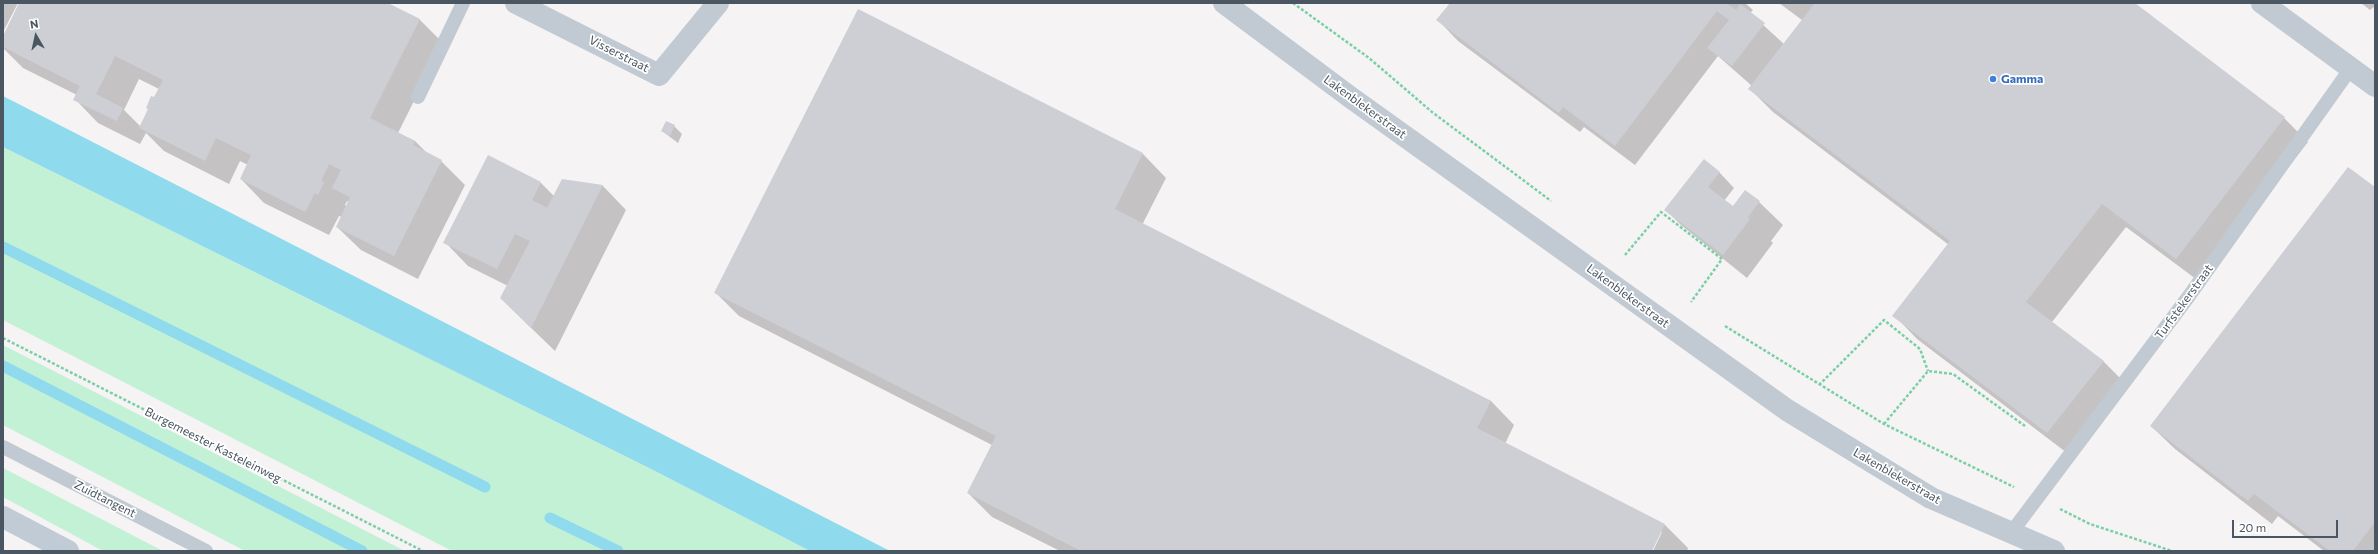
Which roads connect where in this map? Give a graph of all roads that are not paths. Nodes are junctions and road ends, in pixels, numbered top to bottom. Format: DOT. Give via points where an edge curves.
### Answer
graph roads {
  1 [pos="463,3"];
  2 [pos="516,3"];
  3 [pos="718,3"];
  4 [pos="1224,3"];
  5 [pos="2262,3"];
  6 [pos="2351,68"];
  7 [pos="2375,86"];
  8 [pos="418,97"];
  9 [pos="3,447"];
  10 [pos="3,517"];
  11 [pos="2011,533"];
  12 [pos="68,551"];
  13 [pos="206,551"];
  14 [pos="2054,551"];
  1 -- 8 [label="lane"];
  2 -- 3 [label="street, Visserstraat" via="659,75"];
  4 -- 11 [label="street, Lakenblekerstraat" via="1787,410 1931,498"];
  5 -- 6 [label="street"];
  6 -- 7 [label="street"];
  6 -- 11 [label="lane, Turfstekerstraat" via="2189,296"];
  9 -- 13 [label="lane, Zuidtangent"];
  10 -- 12 [label="main road"];
  11 -- 14 [label="street, Lakenblekerstraat"];
}
